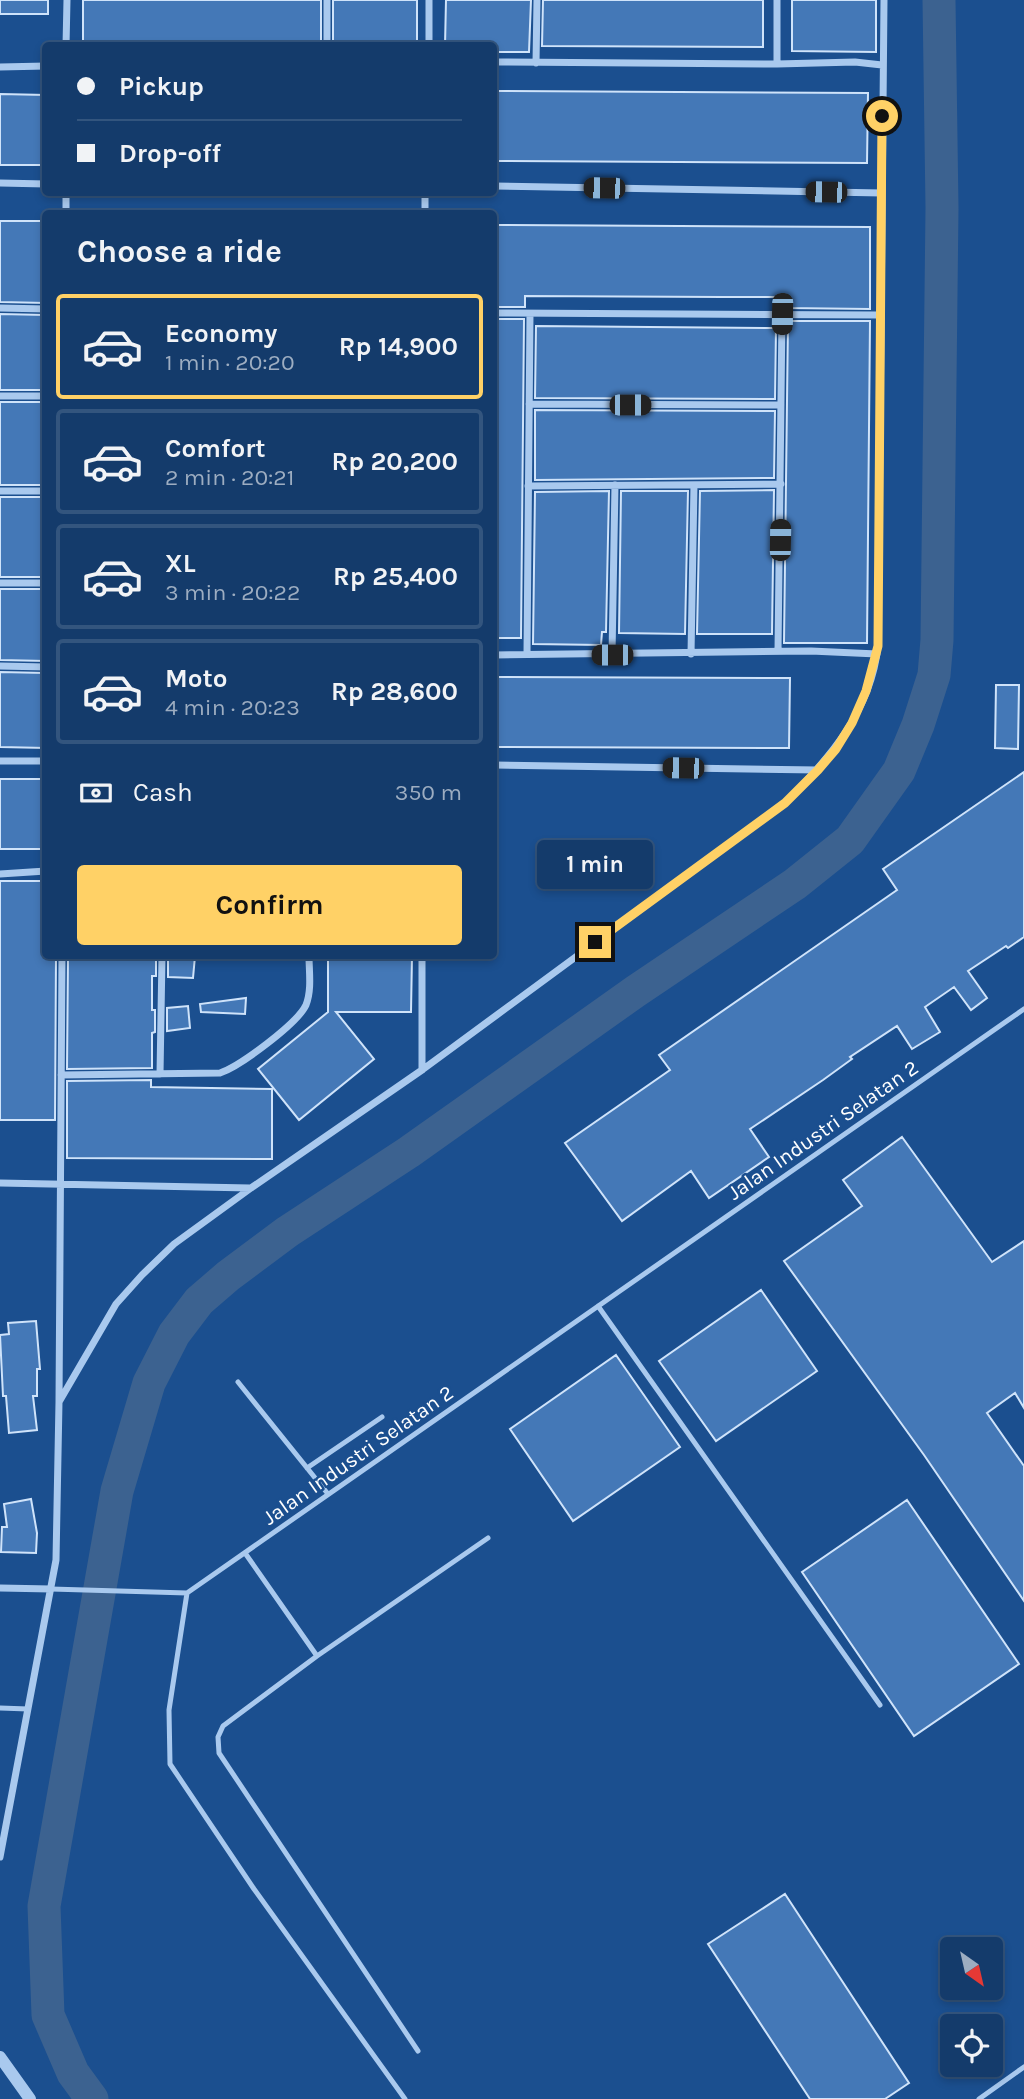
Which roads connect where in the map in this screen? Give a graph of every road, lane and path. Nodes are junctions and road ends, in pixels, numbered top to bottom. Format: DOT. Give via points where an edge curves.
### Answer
graph roads {
  1 [pos="66,0"];
  2 [pos="327,0"];
  3 [pos="429,0"];
  4 [pos="537,0"];
  5 [pos="777,0"];
  6 [pos="884,0"];
  7 [pos="66,42"];
  8 [pos="327,42"];
  9 [pos="429,42"];
  10 [pos="497,62"];
  11 [pos="536,62"];
  12 [pos="777,64"];
  13 [pos="882,65"];
  14 [pos="42,66"];
  15 [pos="0,67"];
  16 [pos="0,183"];
  17 [pos="42,184"];
  18 [pos="497,186"];
  19 [pos="882,193"];
  20 [pos="0,309"];
  21 [pos="42,309"];
  22 [pos="497,313"];
  23 [pos="530,314"];
  24 [pos="782,314"];
  25 [pos="881,315"];
  26 [pos="0,396"];
  27 [pos="42,396"];
  28 [pos="529,404"];
  29 [pos="781,405"];
  30 [pos="781,484"];
  31 [pos="615,485"];
  32 [pos="694,485"];
  33 [pos="528,486"];
  34 [pos="0,491"];
  35 [pos="42,491"];
  36 [pos="0,583"];
  37 [pos="42,583"];
  38 [pos="778,651"];
  39 [pos="527,654"];
  40 [pos="691,654"];
  41 [pos="877,654"];
  42 [pos="497,655"];
  43 [pos="612,655"];
  44 [pos="0,666"];
  45 [pos="42,667"];
  46 [pos="0,761"];
  47 [pos="42,761"];
  48 [pos="497,765"];
  49 [pos="818,770"];
  50 [pos="42,871"];
  51 [pos="0,874"];
  52 [pos="62,959"];
  53 [pos="162,959"];
  54 [pos="309,959"];
  55 [pos="422,959"];
  56 [pos="1024,1009"];
  57 [pos="422,1070"];
  58 [pos="160,1074"];
  59 [pos="61,1075"];
  60 [pos="0,1183"];
  61 [pos="60,1185"];
  62 [pos="251,1188"];
  63 [pos="598,1306"];
  64 [pos="238,1381"];
  65 [pos="59,1402"];
  66 [pos="382,1417"];
  67 [pos="307,1468"];
  68 [pos="328,1494"];
  69 [pos="488,1538"];
  70 [pos="245,1553"];
  71 [pos="0,1588"];
  72 [pos="51,1589"];
  73 [pos="187,1593"];
  74 [pos="317,1656"];
  75 [pos="880,1705"];
  76 [pos="0,1708"];
  77 [pos="28,1709"];
  78 [pos="0,1857"];
  79 [pos="418,2051"];
  80 [pos="0,2057"];
  81 [pos="1024,2067"];
  82 [pos="30,2099"];
  83 [pos="405,2099"];
  84 [pos="978,2099"];
  1 -- 7 [label="street"];
  2 -- 8 [label="street"];
  3 -- 9 [label="street"];
  4 -- 11 [label="street"];
  5 -- 12 [label="street"];
  6 -- 13 [label="street"];
  10 -- 11 [label="street"];
  11 -- 12 [label="street"];
  12 -- 13 [label="street"];
  13 -- 19 [label="street"];
  14 -- 15 [label="street"];
  16 -- 17 [label="street"];
  18 -- 19 [label="street"];
  19 -- 25 [label="street"];
  20 -- 21 [label="street"];
  22 -- 23 [label="street"];
  23 -- 24 [label="street"];
  23 -- 28 [label="street"];
  24 -- 25 [label="street"];
  24 -- 29 [label="street"];
  25 -- 41 [label="street"];
  26 -- 27 [label="street"];
  28 -- 29 [label="street"];
  28 -- 33 [label="street"];
  29 -- 30 [label="street"];
  30 -- 32 [label="street"];
  30 -- 38 [label="street"];
  31 -- 32 [label="street"];
  31 -- 33 [label="street"];
  31 -- 43 [label="street"];
  32 -- 40 [label="street"];
  33 -- 39 [label="street"];
  34 -- 35 [label="street"];
  36 -- 37 [label="street"];
  38 -- 40 [label="street"];
  38 -- 41 [label="street"];
  39 -- 42 [label="street"];
  39 -- 43 [label="street"];
  40 -- 43 [label="street"];
  41 -- 49 [label="street" via="852,723"];
  44 -- 45 [label="street"];
  46 -- 47 [label="street"];
  48 -- 49 [label="street"];
  49 -- 57 [label="street" via="785,803"];
  50 -- 51 [label="street"];
  52 -- 59 [label="street"];
  53 -- 58 [label="street"];
  54 -- 58 [label="street" via="309,995 304,1008 255,1054 220,1073"];
  55 -- 57 [label="street"];
  56 -- 63 [label="lane, Jalan Industri Selatan 2"];
  57 -- 62 [label="street"];
  58 -- 59 [label="street"];
  59 -- 61 [label="street"];
  60 -- 61 [label="street"];
  61 -- 62 [label="street"];
  61 -- 65 [label="street"];
  62 -- 65 [label="street" via="174,1244 142,1275 116,1304"];
  63 -- 68 [label="lane, Jalan Industri Selatan 2"];
  63 -- 75 [label="lane"];
  64 -- 67 [label="lane"];
  65 -- 72 [label="street" via="56,1560"];
  66 -- 67 [label="lane"];
  67 -- 68 [label="lane"];
  68 -- 70 [label="lane, Jalan Industri Selatan 2"];
  69 -- 74 [label="lane"];
  70 -- 73 [label="lane, Jalan Industri Selatan 2"];
  70 -- 74 [label="lane"];
  71 -- 72 [label="street"];
  72 -- 73 [label="lane"];
  72 -- 77 [label="street"];
  73 -- 83 [label="lane" via="169,1710 170,1764"];
  74 -- 79 [label="lane" via="223,1726 219,1753"];
  76 -- 77 [label="lane"];
  77 -- 78 [label="street"];
  80 -- 82 [label="street"];
  81 -- 84 [label="lane"];
}
